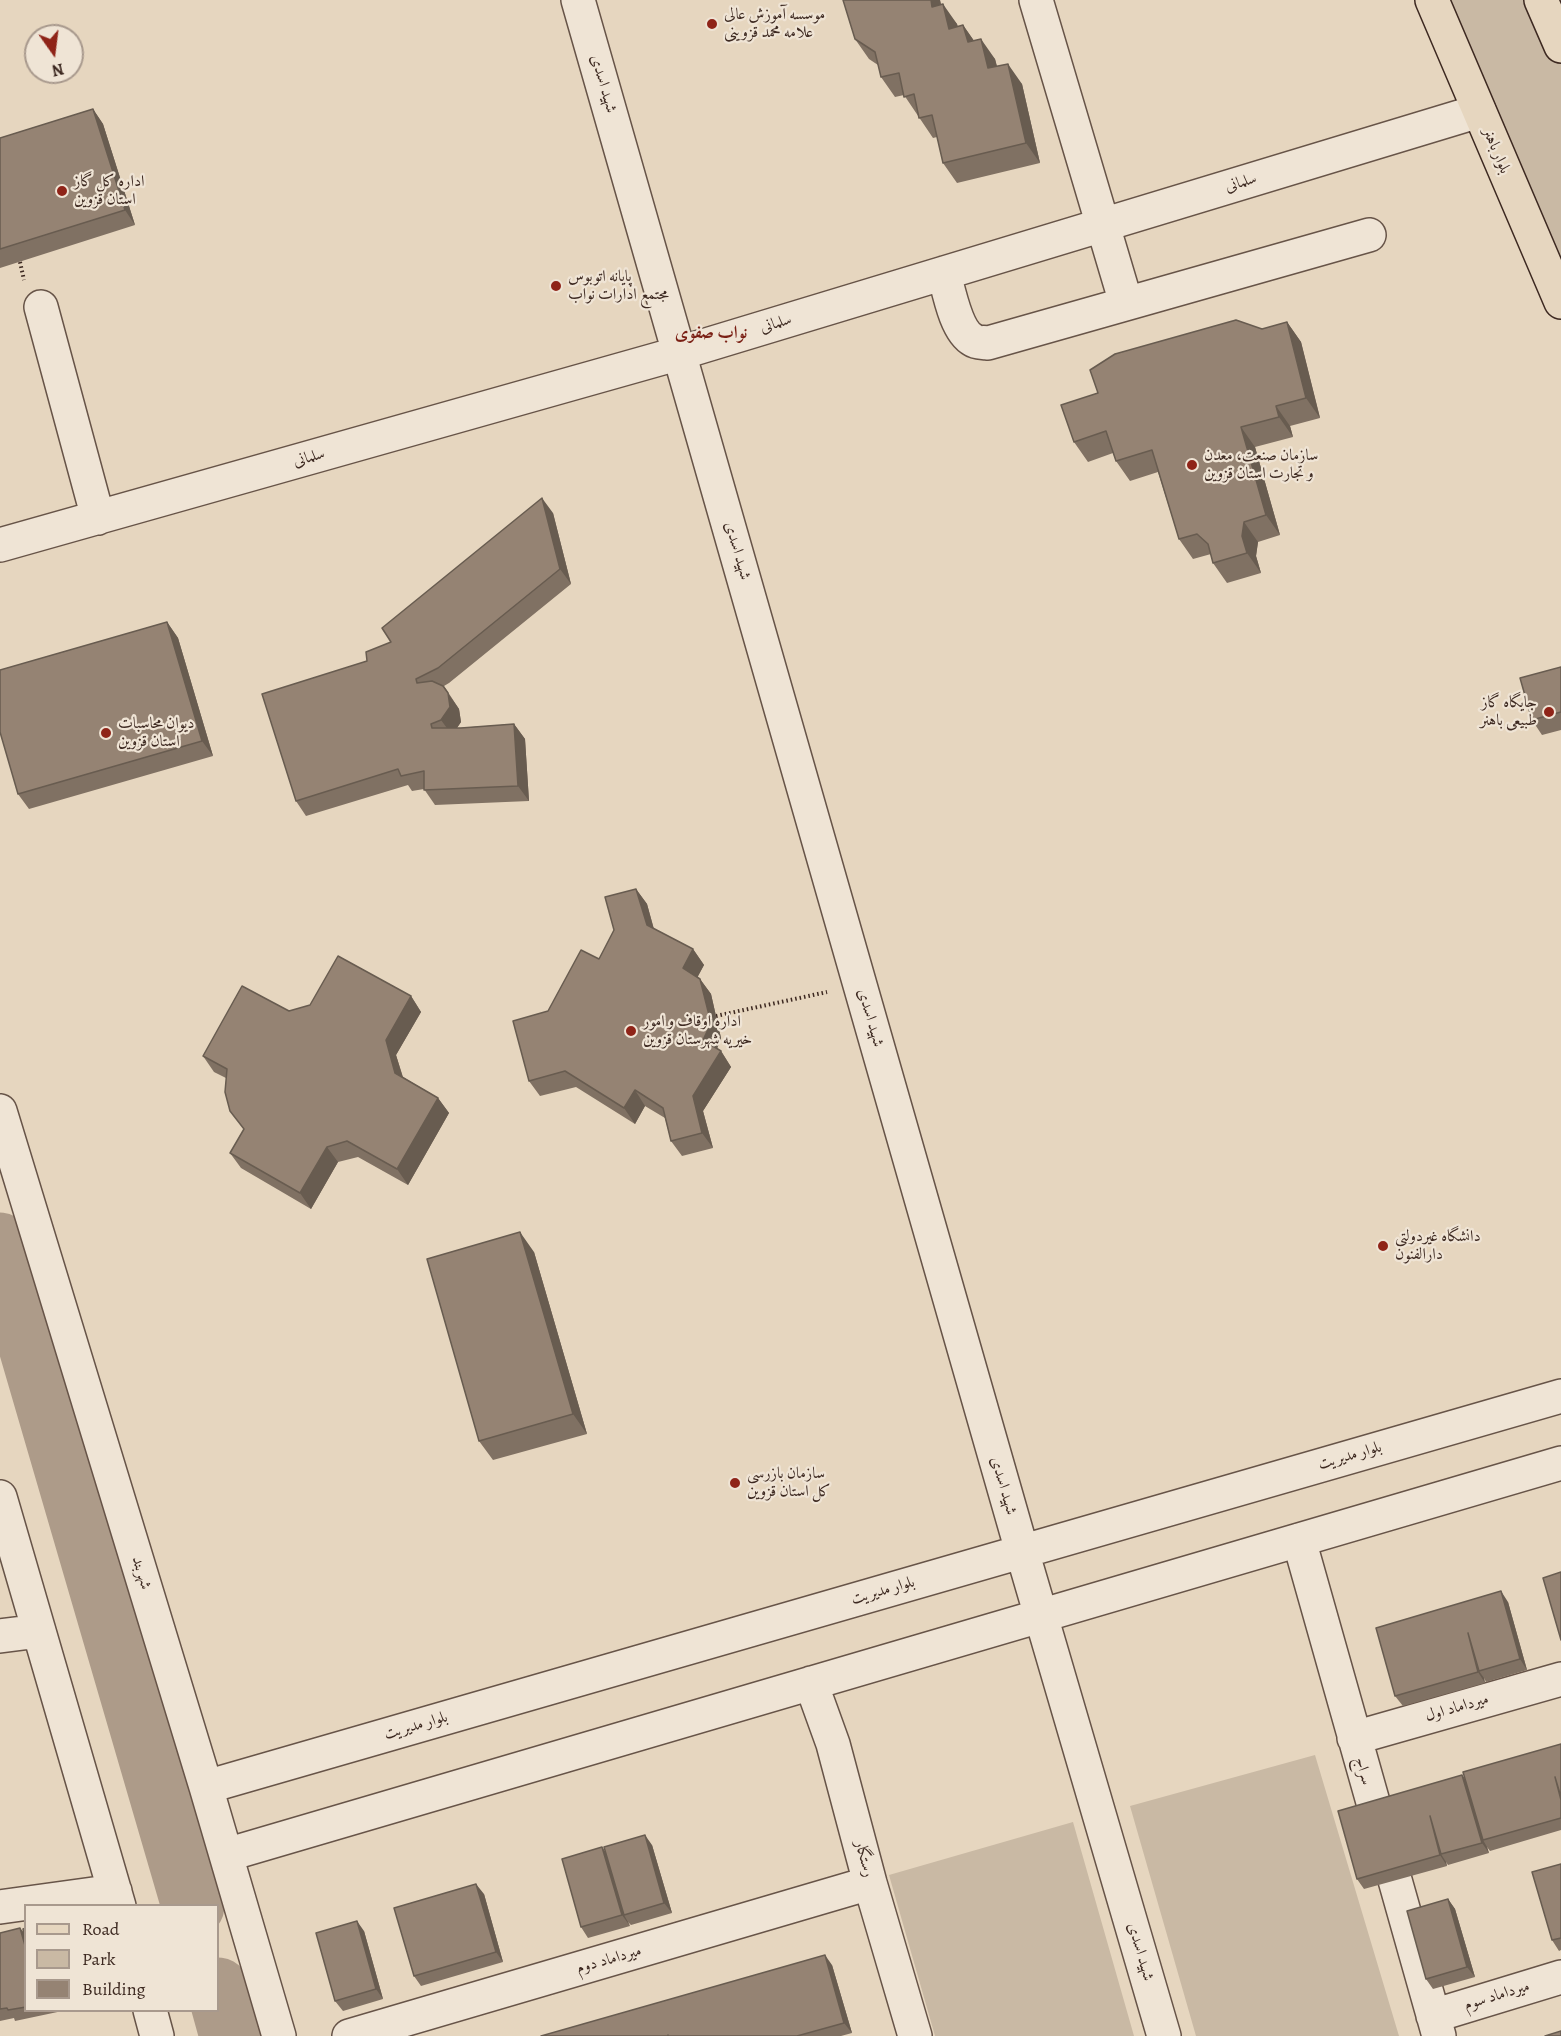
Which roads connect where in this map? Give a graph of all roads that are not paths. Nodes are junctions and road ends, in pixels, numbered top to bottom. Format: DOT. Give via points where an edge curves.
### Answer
graph roads {
  1 [pos="578,0"];
  2 [pos="1036,0"];
  3 [pos="1432,0"];
  4 [pos="1542,0"];
  5 [pos="1561,46"];
  6 [pos="1479,111"];
  7 [pos="1102,226"];
  8 [pos="1369,235"];
  9 [pos="944,273"];
  10 [pos="1561,302"];
  11 [pos="1126,303"];
  12 [pos="41,307"];
  13 [pos="680,353"];
  14 [pos="98,518"];
  15 [pos="0,545"];
  16 [pos="0,1112"];
  17 [pos="1561,1396"];
  18 [pos="1561,1463"];
  19 [pos="0,1497"];
  20 [pos="1299,1540"];
  21 [pos="1022,1551"];
  22 [pos="1041,1616"];
  23 [pos="39,1631"];
  24 [pos="0,1636"];
  25 [pos="1561,1678"];
  26 [pos="812,1683"];
  27 [pos="1354,1738"];
  28 [pos="206,1787"];
  29 [pos="225,1855"];
  30 [pos="870,1883"];
  31 [pos="117,1898"];
  32 [pos="39,1904"];
  33 [pos="24,1905"];
  34 [pos="0,1907"];
  35 [pos="1561,1977"];
  36 [pos="151,2012"];
  37 [pos="1436,2026"];
  38 [pos="157,2036"];
  39 [pos="279,2036"];
  40 [pos="349,2036"];
  41 [pos="915,2036"];
  42 [pos="1164,2036"];
  1 -- 13 [label="street, شهید اسدی"];
  2 -- 7 [label="street"];
  3 -- 6 [label="main road, بلوار باهنر"];
  4 -- 5 [label="main road"];
  6 -- 7 [label="street, سلمانی"];
  6 -- 10 [label="main road, بلوار باهنر"];
  7 -- 9 [label="street, سلمانی"];
  7 -- 11 [label="street"];
  8 -- 11 [label="street"];
  9 -- 11 [label="street" via="959,322 975,342 988,343"];
  9 -- 13 [label="street, سلمانی"];
  12 -- 14 [label="street"];
  13 -- 14 [label="street, سلمانی"];
  13 -- 21 [label="street, شهید اسدی"];
  14 -- 15 [label="street, سلمانی"];
  16 -- 28 [label="street, شهربند"];
  17 -- 21 [label="street, بلوار مدیریت"];
  18 -- 20 [label="street"];
  19 -- 23 [label="street"];
  20 -- 22 [label="street"];
  20 -- 27 [label="street, سراج"];
  21 -- 22 [label="street, شهید اسدی"];
  21 -- 28 [label="street, بلوار مدیریت"];
  22 -- 26 [label="street"];
  22 -- 42 [label="street, شهید اسدی"];
  23 -- 24 [label="street"];
  23 -- 31 [label="street"];
  25 -- 27 [label="street, میرداماد اول"];
  26 -- 29 [label="street"];
  26 -- 30 [label="street, رستگار" via="833,1744"];
  27 -- 37 [label="street, سراج"];
  28 -- 29 [label="street, شهربند"];
  29 -- 39 [label="street, شهربند"];
  30 -- 40 [label="street, میرداماد دوم"];
  30 -- 41 [label="street, رستگار"];
  31 -- 32 [label="street"];
  33 -- 34 [label="street"];
  35 -- 37 [label="street, میرداماد سوم"];
  36 -- 38 [label="street"];
}
